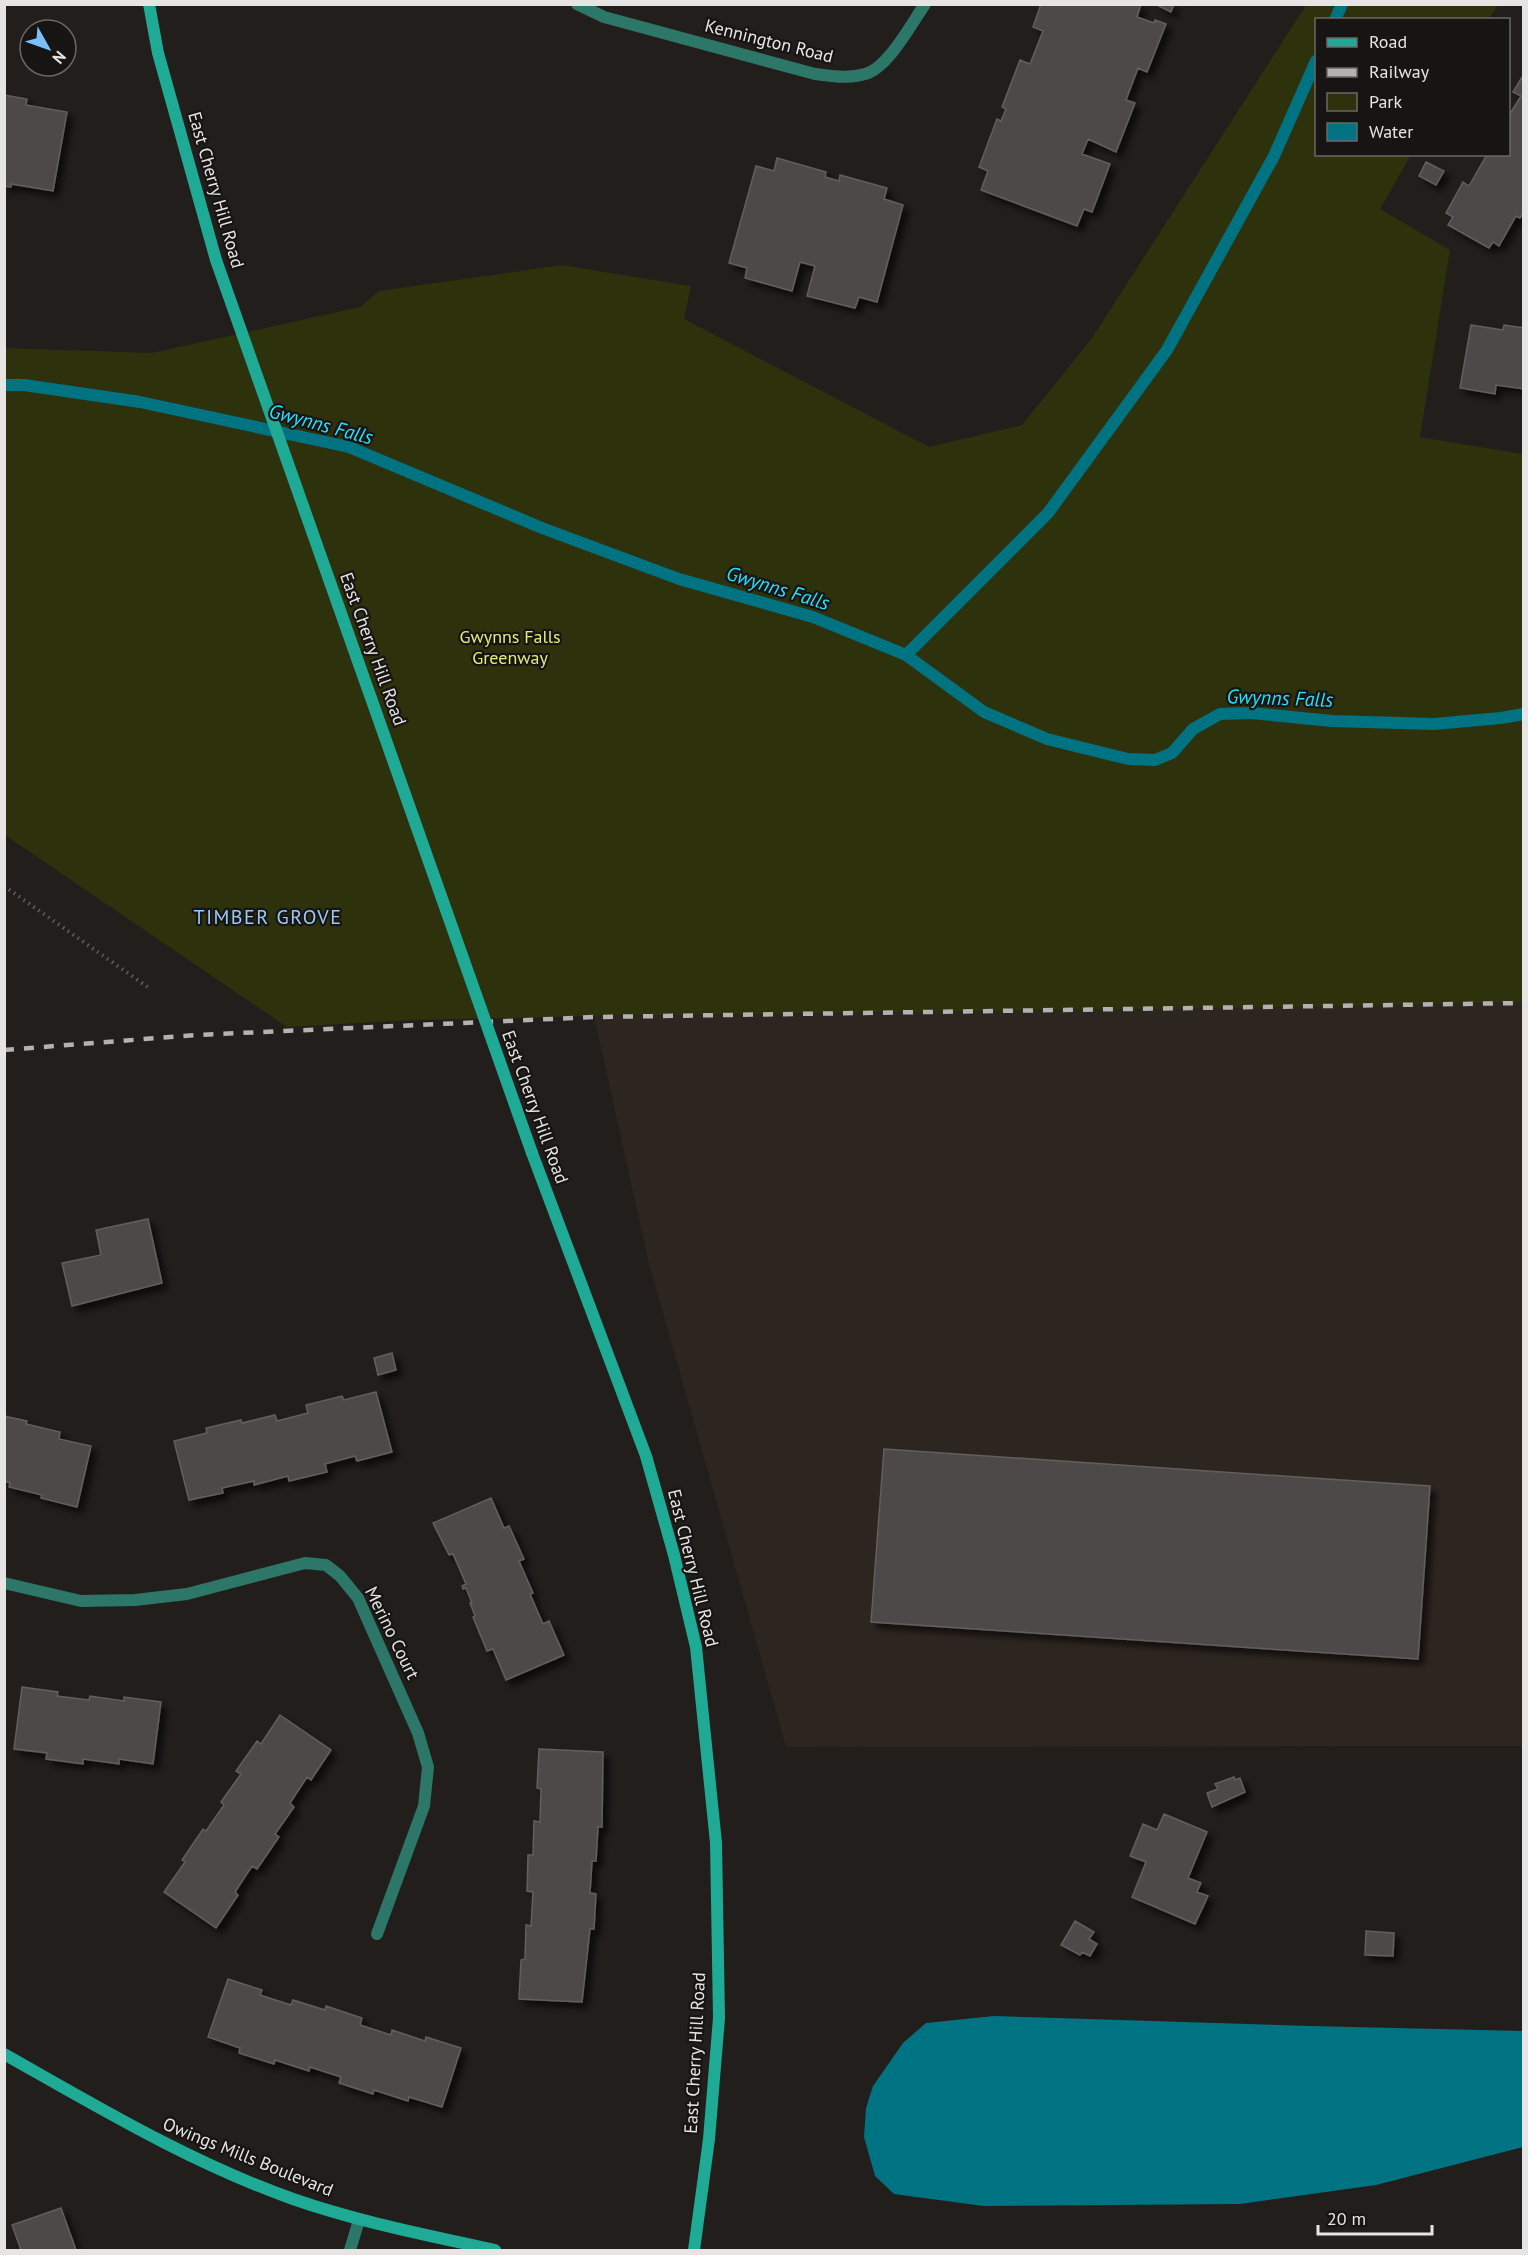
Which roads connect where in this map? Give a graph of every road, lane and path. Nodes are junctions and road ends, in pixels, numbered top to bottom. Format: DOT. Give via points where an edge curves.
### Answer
graph roads {
  1 [pos="148,4"];
  2 [pos="577,4"];
  3 [pos="925,4"];
  4 [pos="4,886"];
  5 [pos="149,988"];
  6 [pos="4,1583"];
  7 [pos="377,1934"];
  8 [pos="4,2054"];
  9 [pos="359,2220"];
  10 [pos="350,2250"];
  11 [pos="495,2250"];
  12 [pos="694,2250"];
  1 -- 12 [label="main road, East Cherry Hill Road, bridge" via="216,260 532,1153 646,1456 674,1555 696,1647 716,1843 719,2018 709,2139"];
  2 -- 3 [label="street, Kennington Road" via="604,17 815,74 850,77 869,74 886,60"];
  4 -- 5 [label="path"];
  6 -- 7 [label="street, Merino Court" via="81,1601 135,1600 187,1594 305,1563 326,1565 340,1576 358,1598 418,1733 428,1767 424,1806"];
  8 -- 9 [label="main road, Owings Mills Boulevard" via="146,2135 292,2199"];
  9 -- 10 [label="street"];
  9 -- 11 [label="main road, Owings Mills Boulevard"];
}
